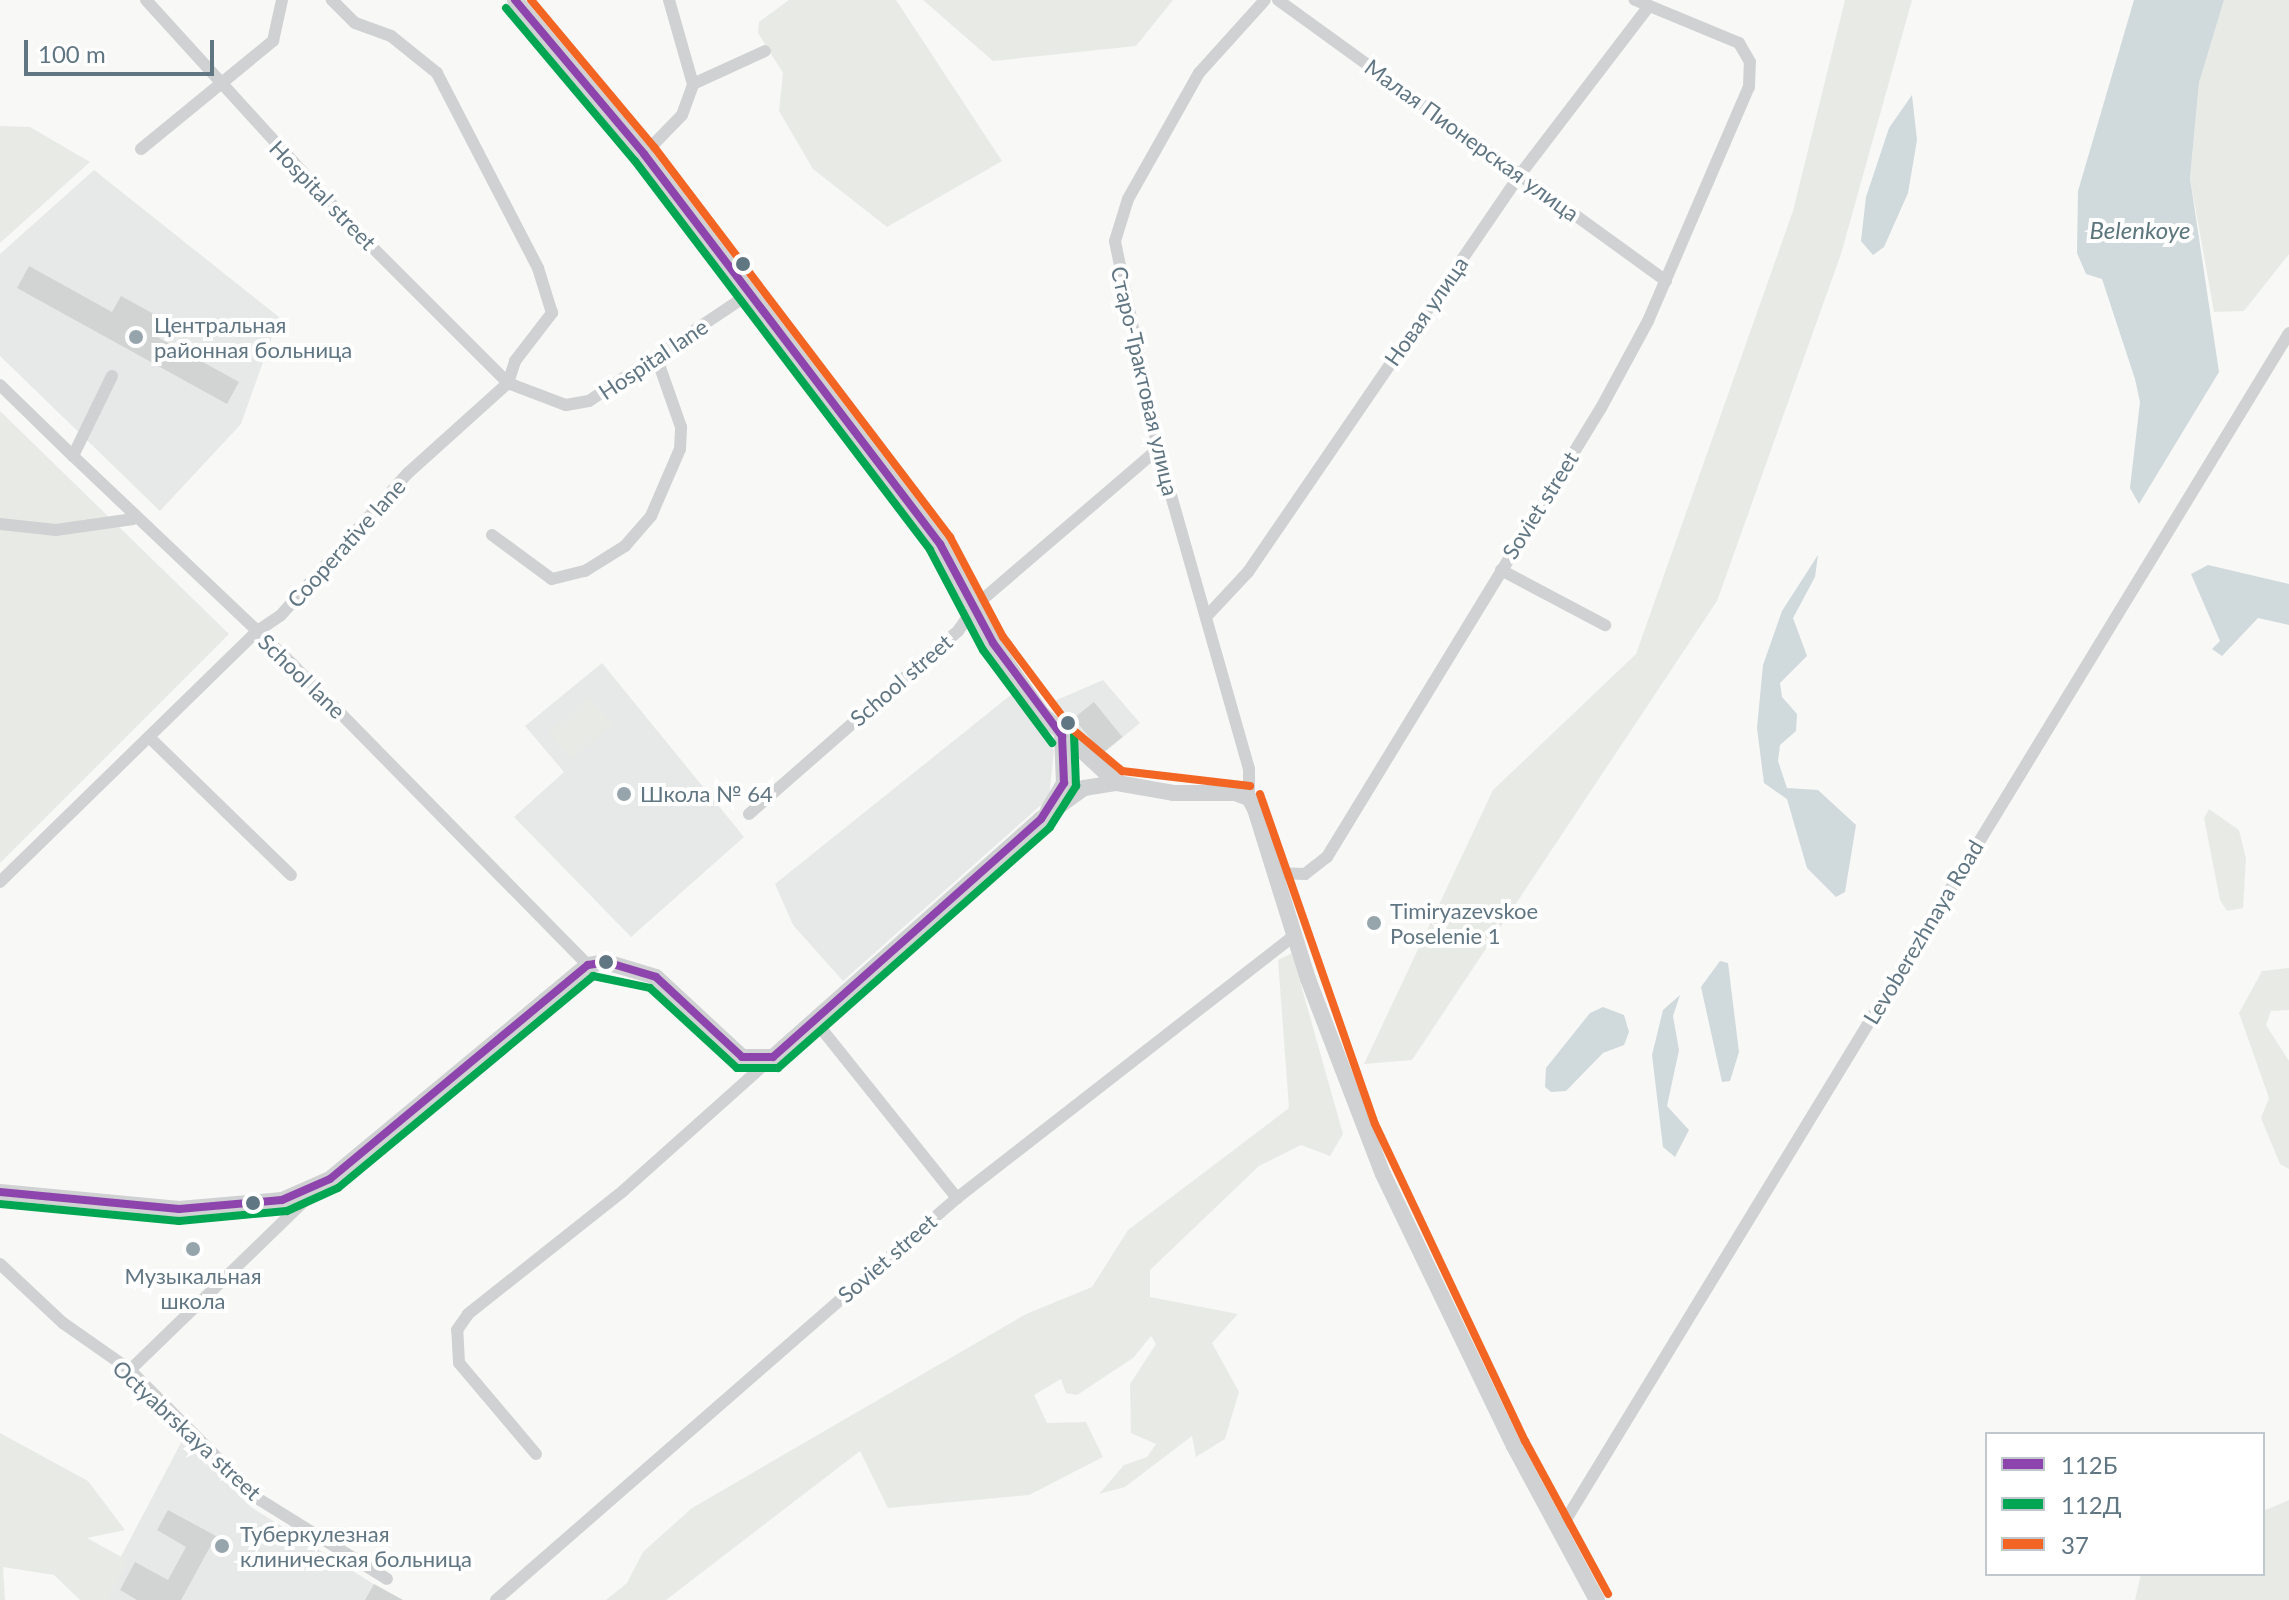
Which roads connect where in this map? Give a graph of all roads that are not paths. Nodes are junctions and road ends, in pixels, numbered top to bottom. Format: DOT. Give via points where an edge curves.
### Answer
graph roads {
  1 [pos="146,0"];
  2 [pos="282,0"];
  3 [pos="332,0"];
  4 [pos="515,0"];
  5 [pos="669,0"];
  6 [pos="1265,0"];
  7 [pos="1278,0"];
  8 [pos="1635,0"];
  9 [pos="1649,6"];
  10 [pos="765,51"];
  11 [pos="216,82"];
  12 [pos="693,84"];
  13 [pos="141,149"];
  14 [pos="644,154"];
  15 [pos="1519,176"];
  16 [pos="1666,281"];
  17 [pos="749,294"];
  18 [pos="2289,333"];
  19 [pos="657,359"];
  20 [pos="112,376"];
  21 [pos="508,383"];
  22 [pos="0,385"];
  23 [pos="1158,449"];
  24 [pos="73,456"];
  25 [pos="133,519"];
  26 [pos="0,524"];
  27 [pos="492,535"];
  28 [pos="1501,570"];
  29 [pos="976,605"];
  30 [pos="1206,617"];
  31 [pos="1605,625"];
  32 [pos="256,632"];
  33 [pos="1062,736"];
  34 [pos="149,737"];
  35 [pos="1117,783"];
  36 [pos="1249,798"];
  37 [pos="749,814"];
  38 [pos="1041,819"];
  39 [pos="1276,873"];
  40 [pos="291,875"];
  41 [pos="0,882"];
  42 [pos="1294,936"];
  43 [pos="588,965"];
  44 [pos="816,1022"];
  45 [pos="773,1057"];
  46 [pos="326,1181"];
  47 [pos="0,1192"];
  48 [pos="957,1198"];
  49 [pos="0,1264"];
  50 [pos="130,1370"];
  51 [pos="536,1454"];
  52 [pos="1559,1531"];
  53 [pos="387,1579"];
  54 [pos="496,1600"];
  55 [pos="1597,1600"];
  1 -- 11 [label="street, Hospital street"];
  2 -- 11 [label="street" via="273,41"];
  3 -- 21 [label="street" via="355,23 391,36 437,73 538,268 552,313 515,361"];
  4 -- 14 [label="street"];
  5 -- 12 [label="street"];
  6 -- 23 [label="street, Старо-Трактовая улица" via="1199,73 1119,221 1117,262"];
  7 -- 15 [label="street, Малая Пионерская улица"];
  8 -- 9 [label="street"];
  9 -- 15 [label="street, Новая улица"];
  9 -- 16 [label="street, Soviet street" via="1739,43 1750,62 1749,87"];
  10 -- 12 [label="street"];
  11 -- 13 [label="street"];
  11 -- 21 [label="street, Hospital street"];
  12 -- 14 [label="street" via="682,115"];
  14 -- 17 [label="street"];
  15 -- 16 [label="street, Малая Пионерская улица"];
  15 -- 30 [label="street, Новая улица" via="1248,572"];
  16 -- 28 [label="street, Soviet street" via="1601,408"];
  17 -- 19 [label="street, Hospital lane"];
  17 -- 29 [label="street" via="940,544"];
  18 -- 52 [label="street, Levoberezhnaya Road"];
  19 -- 21 [label="street, Hospital lane" via="578,405"];
  19 -- 27 [label="street" via="681,427 680,449 651,516 625,546 585,571 552,579"];
  20 -- 24 [label="street"];
  21 -- 32 [label="street, Cooperative lane" via="408,473 281,615"];
  22 -- 24 [label="street, School lane"];
  23 -- 29 [label="street, School street"];
  23 -- 30 [label="street, Старо-Трактовая улица"];
  24 -- 25 [label="street, School lane"];
  25 -- 26 [label="street" via="56,530"];
  25 -- 32 [label="street, School lane"];
  28 -- 31 [label="street"];
  28 -- 39 [label="street, Soviet street" via="1327,857 1305,874"];
  29 -- 33 [label="street" via="993,643"];
  29 -- 37 [label="street, School street" via="958,631"];
  30 -- 36 [label="street, Старо-Трактовая улица" via="1249,769"];
  32 -- 34 [label="street, Cooperative lane"];
  32 -- 43 [label="street, School lane"];
  33 -- 35 [label="street"];
  33 -- 38 [label="street" via="1064,783"];
  34 -- 40 [label="street"];
  34 -- 41 [label="street, Cooperative lane"];
  35 -- 36 [label="street"];
  35 -- 38 [label="street" via="1084,788"];
  36 -- 39 [label="street"];
  38 -- 44 [label="street"];
  39 -- 42 [label="street"];
  42 -- 48 [label="street, Soviet street"];
  42 -- 52 [label="street" via="1364,1129"];
  43 -- 45 [label="street" via="606,962 656,977 742,1057"];
  43 -- 46 [label="street"];
  44 -- 45 [label="street"];
  44 -- 48 [label="street"];
  45 -- 51 [label="street" via="623,1191 468,1314 457,1330 459,1363"];
  46 -- 47 [label="street" via="282,1200 179,1209"];
  46 -- 50 [label="street"];
  48 -- 54 [label="street, Soviet street"];
  49 -- 50 [label="street, Octyabrskaya street" via="63,1323"];
  50 -- 53 [label="street, Octyabrskaya street" via="257,1498"];
  52 -- 55 [label="street"];
}
